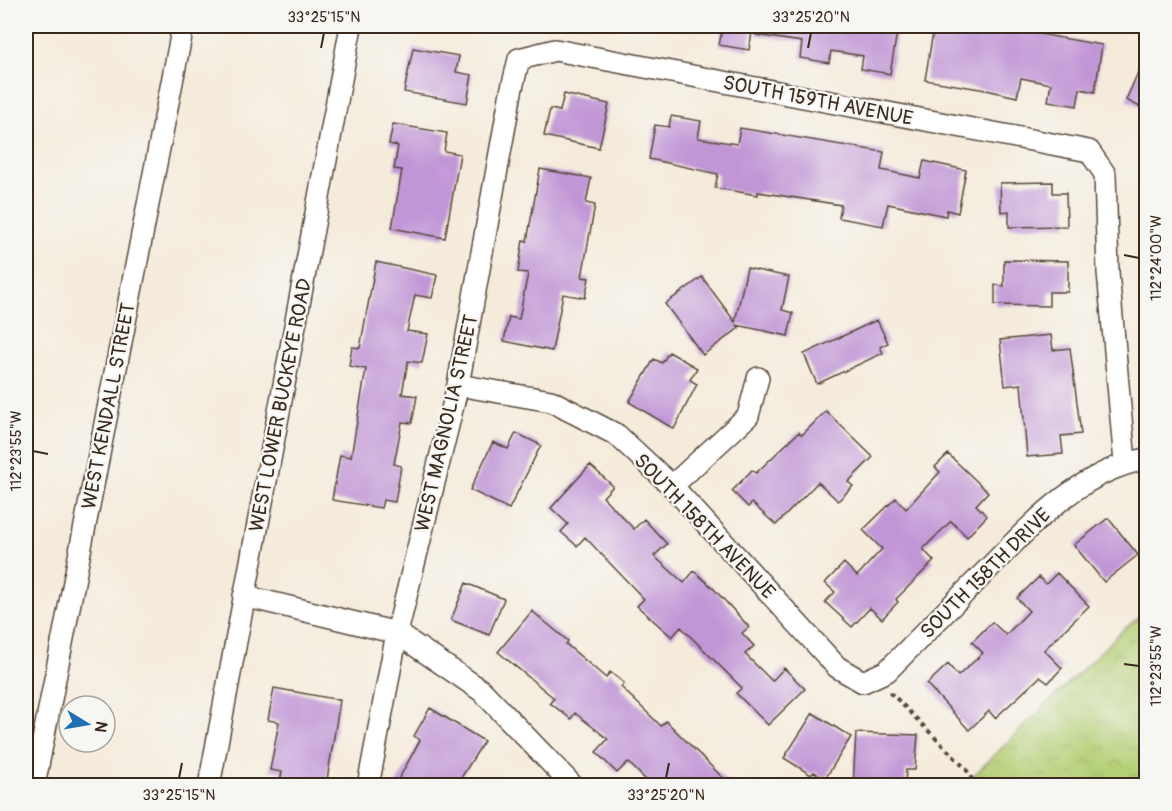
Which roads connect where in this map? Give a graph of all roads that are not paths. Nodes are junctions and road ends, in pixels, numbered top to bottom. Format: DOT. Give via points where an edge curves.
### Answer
graph roads {
  1 [pos="183,26"];
  2 [pos="351,26"];
  3 [pos="519,59"];
  4 [pos="758,378"];
  5 [pos="458,385"];
  6 [pos="1146,459"];
  7 [pos="1125,463"];
  8 [pos="672,486"];
  9 [pos="244,596"];
  10 [pos="397,633"];
  11 [pos="863,682"];
  12 [pos="34,786"];
  13 [pos="209,786"];
  14 [pos="368,786"];
  15 [pos="573,786"];
  1 -- 12 [label="street, WEST KENDALL STREET"];
  2 -- 9 [label="street, WEST LOWER BUCKEYE ROAD"];
  3 -- 5 [label="street, WEST MAGNOLIA STREET"];
  3 -- 7 [label="street, SOUTH 159TH AVENUE" via="555,50 1089,151 1105,174 1108,272"];
  4 -- 8 [label="street" via="748,416"];
  5 -- 8 [label="street, SOUTH 158TH AVENUE" via="551,401 617,435"];
  5 -- 10 [label="street, WEST MAGNOLIA STREET"];
  6 -- 7 [label="street, SOUTH 158TH DRIVE"];
  7 -- 11 [label="street, SOUTH 158TH DRIVE" via="1093,478 1046,510 887,671"];
  8 -- 11 [label="street, SOUTH 158TH AVENUE" via="837,667"];
  9 -- 10 [label="street"];
  9 -- 13 [label="street, WEST LOWER BUCKEYE ROAD"];
  10 -- 14 [label="street, WEST MAGNOLIA STREET"];
  10 -- 15 [label="street" via="482,691"];
}
